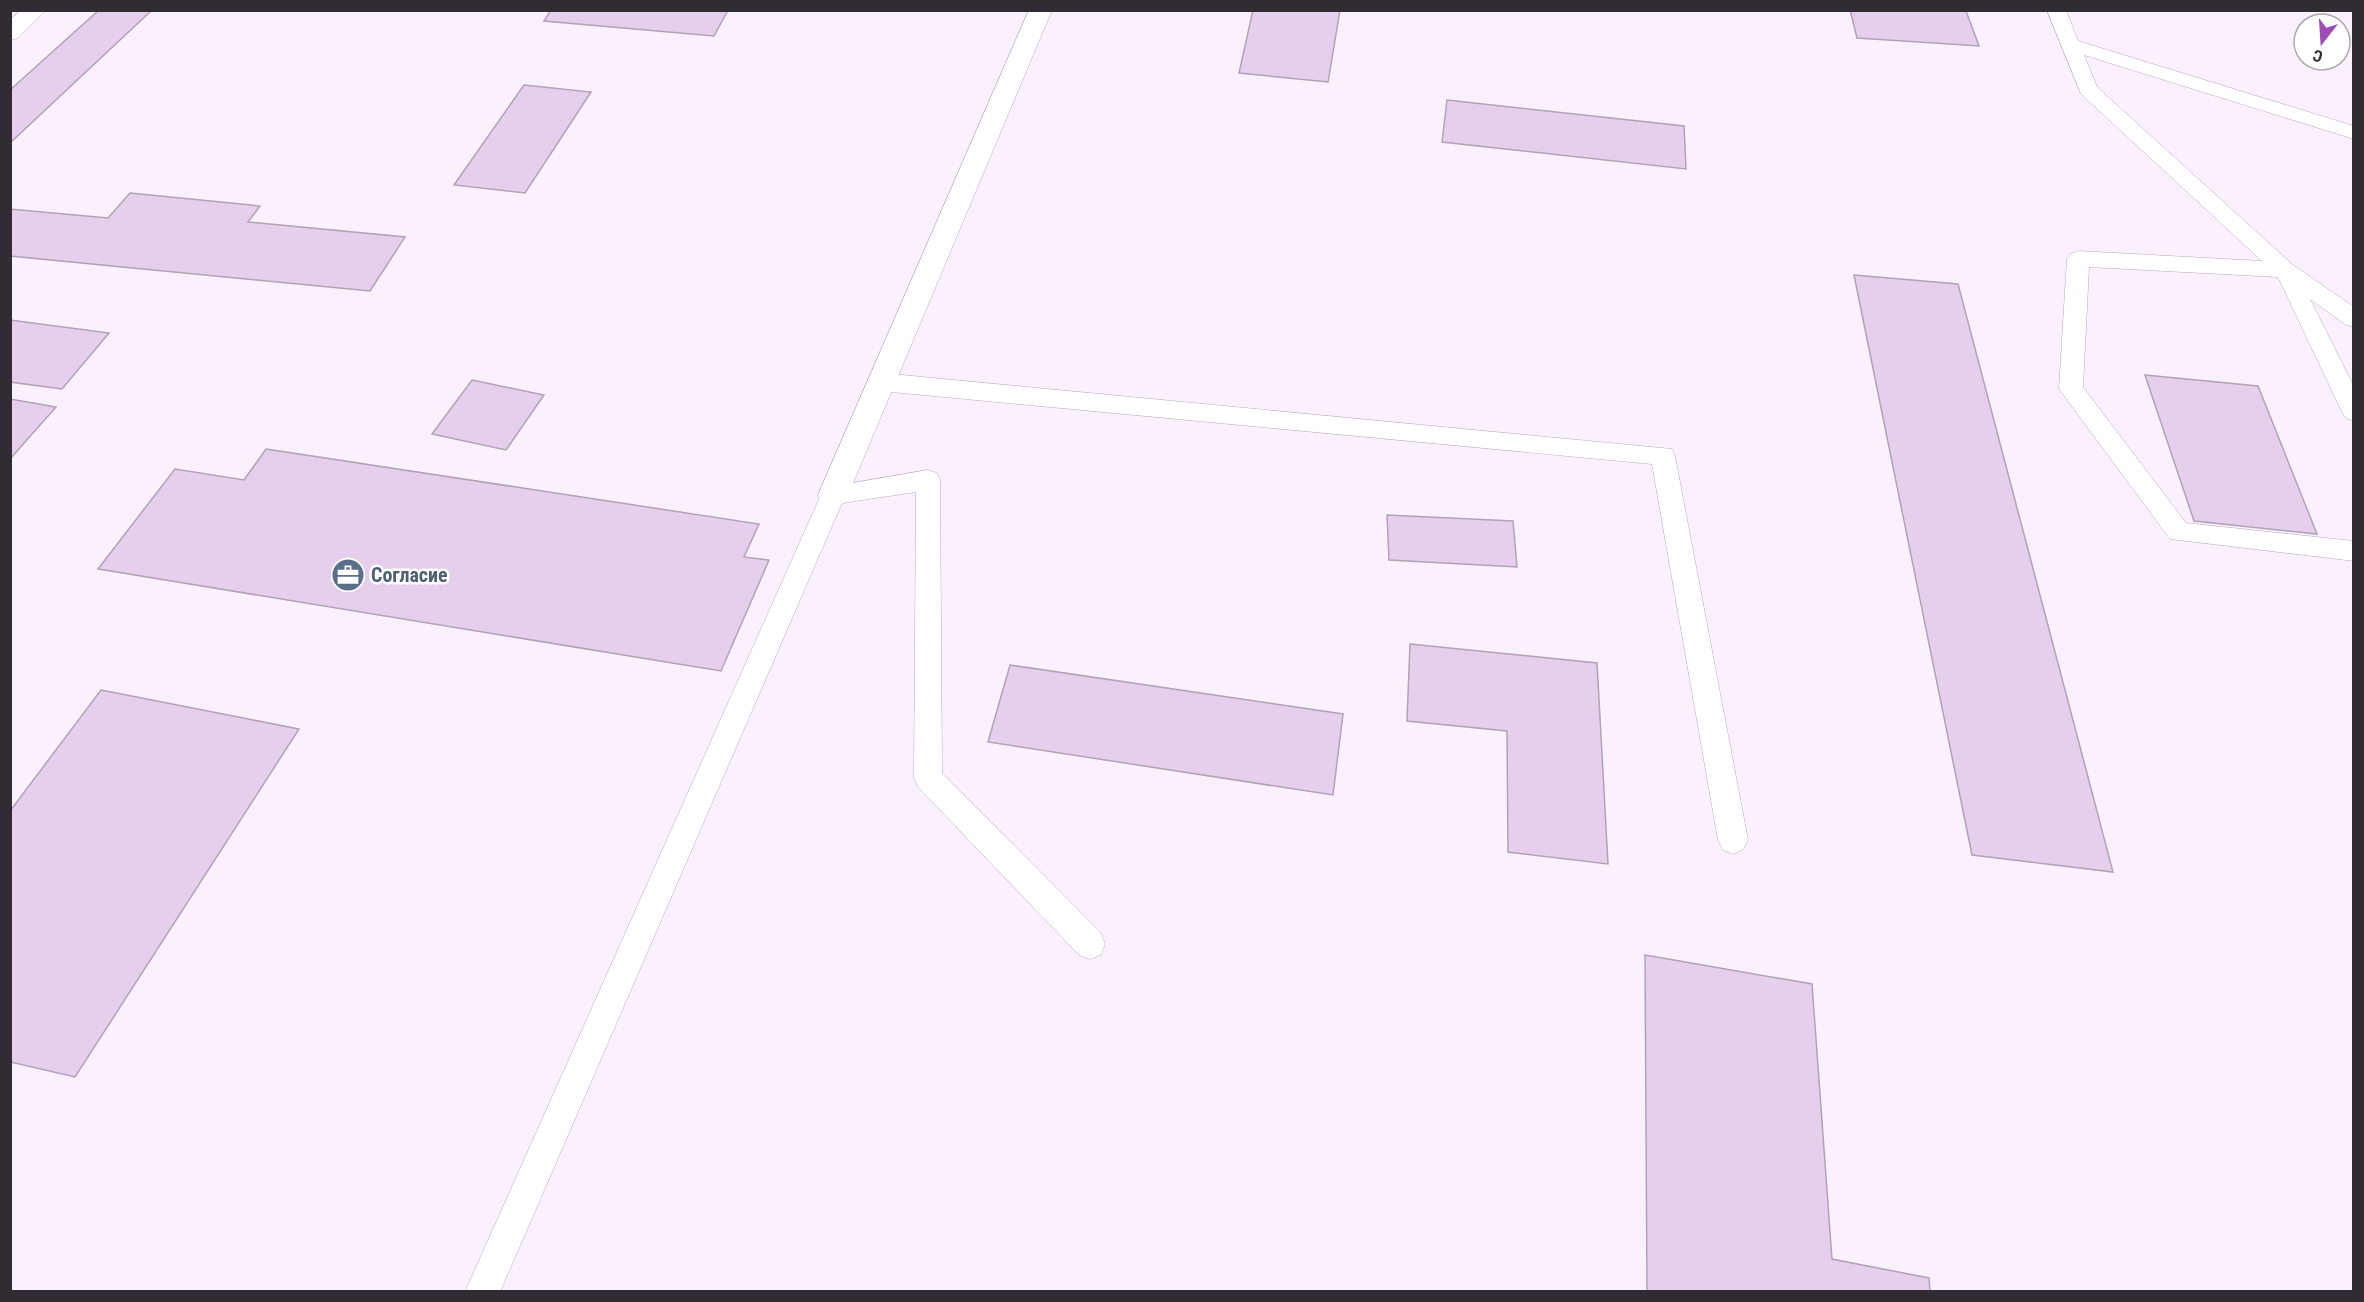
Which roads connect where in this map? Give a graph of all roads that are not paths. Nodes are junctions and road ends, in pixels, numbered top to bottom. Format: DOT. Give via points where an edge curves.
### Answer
graph roads {
  1 [pos="35,10"];
  2 [pos="1041,10"];
  3 [pos="2056,10"];
  4 [pos="10,33"];
  5 [pos="2070,45"];
  6 [pos="2354,133"];
  7 [pos="2285,270"];
  8 [pos="2354,319"];
  9 [pos="881,382"];
  10 [pos="2354,412"];
  11 [pos="833,495"];
  12 [pos="2354,550"];
  13 [pos="1733,840"];
  14 [pos="1090,944"];
  15 [pos="482,1292"];
  1 -- 4 [label="street"];
  2 -- 9 [label="street"];
  3 -- 5 [label="lane"];
  5 -- 6 [label="lane"];
  5 -- 7 [label="lane" via="2088,90"];
  7 -- 8 [label="lane"];
  7 -- 10 [label="lane"];
  7 -- 12 [label="lane" via="2078,259 2071,389 2179,532"];
  9 -- 11 [label="street"];
  9 -- 13 [label="lane" via="1663,456"];
  11 -- 14 [label="lane" via="928,480 928,778"];
  11 -- 15 [label="lane"];
}
